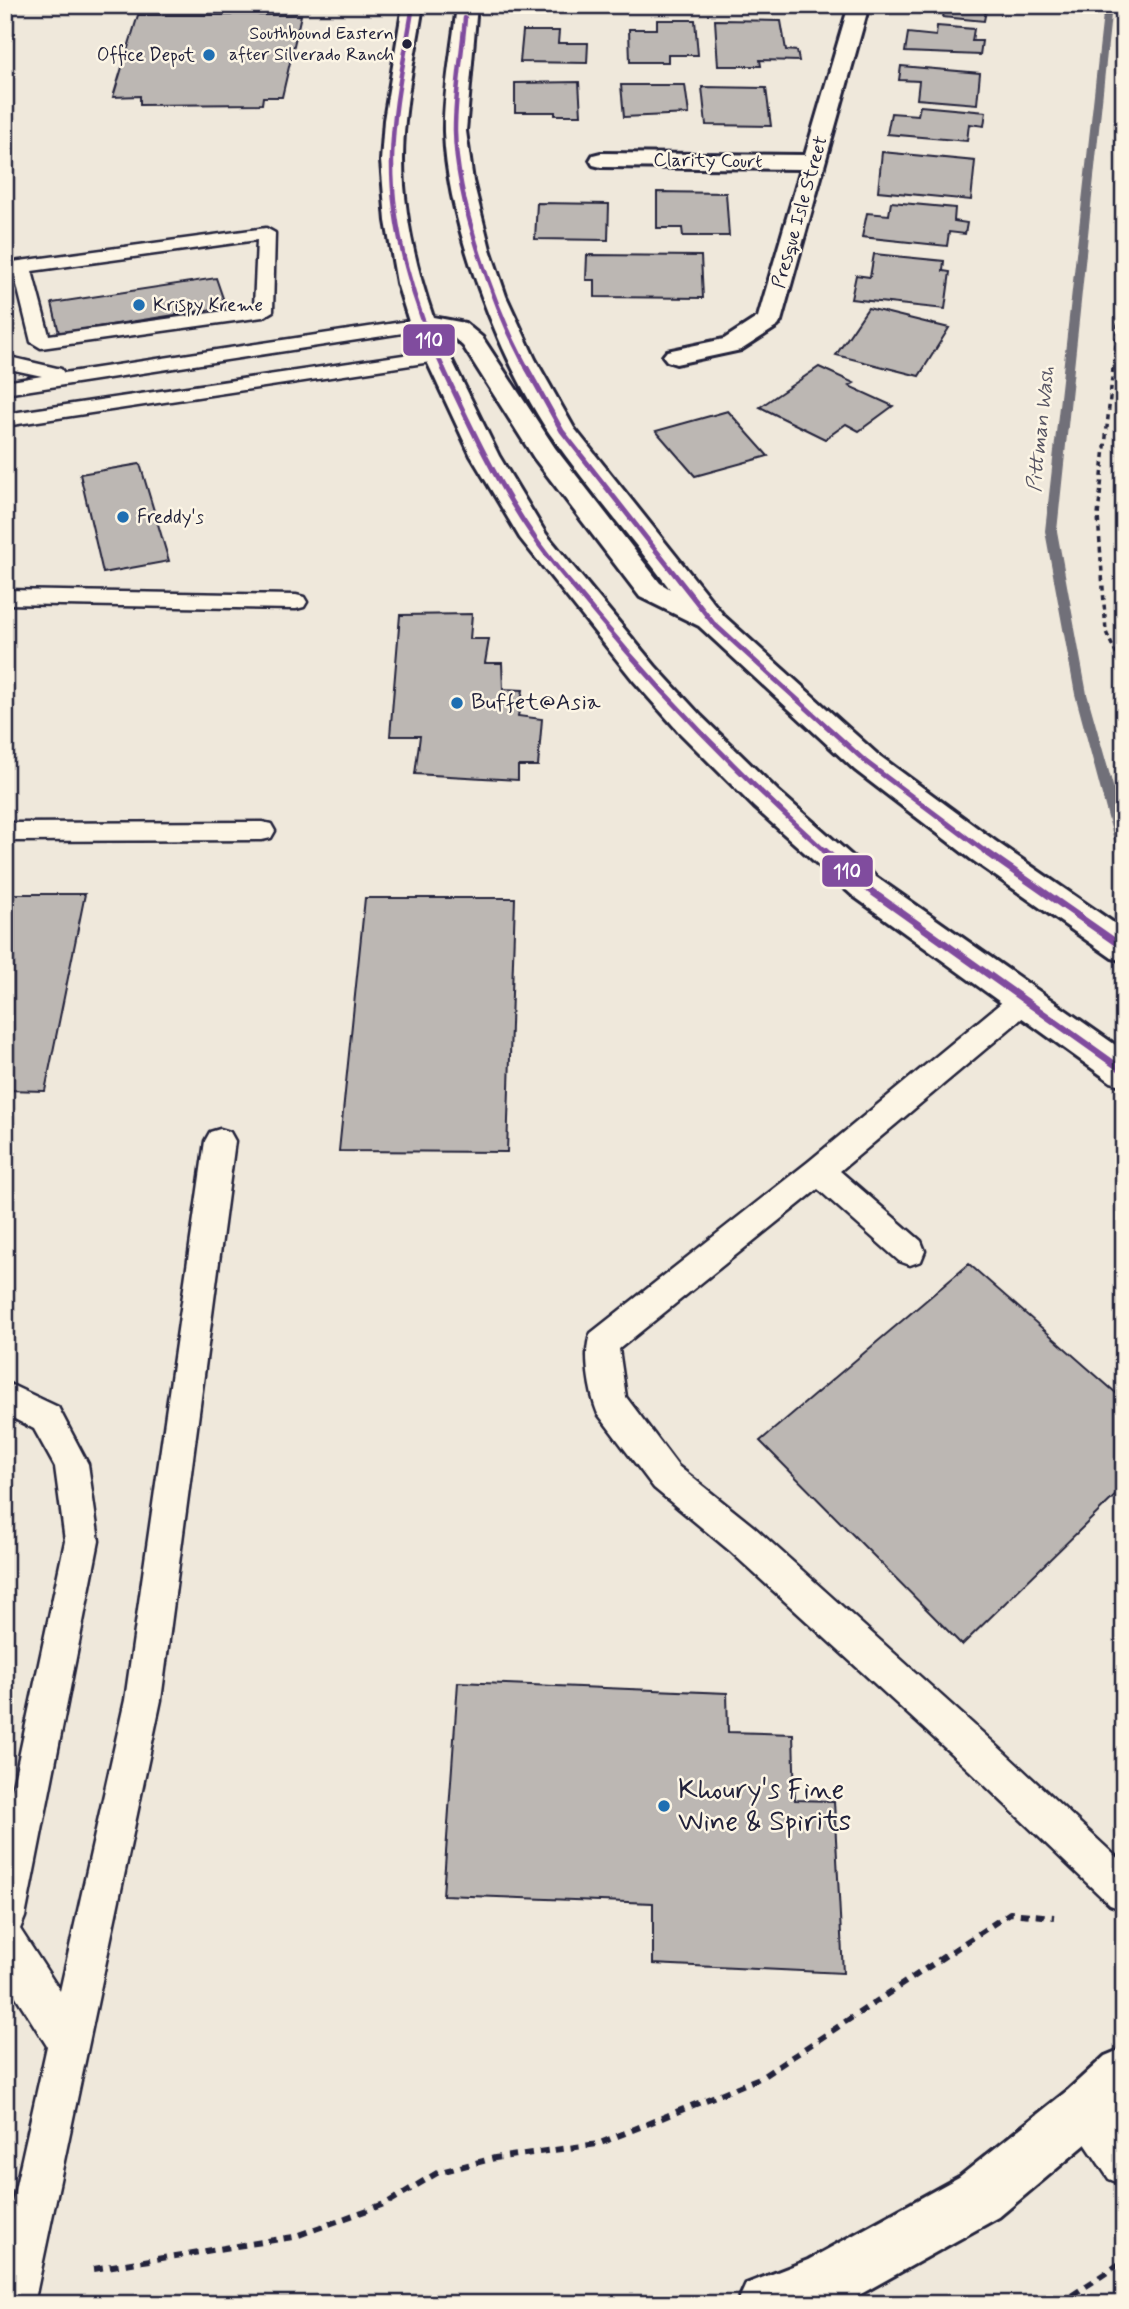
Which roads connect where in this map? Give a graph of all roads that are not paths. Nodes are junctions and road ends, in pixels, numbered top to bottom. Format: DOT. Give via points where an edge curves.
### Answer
graph roads {
  1 [pos="413,5"];
  2 [pos="467,5"];
  3 [pos="859,5"];
  4 [pos="601,159"];
  5 [pos="815,162"];
  6 [pos="14,268"];
  7 [pos="422,325"];
  8 [pos="437,356"];
  9 [pos="676,356"];
  10 [pos="5,362"];
  11 [pos="71,376"];
  12 [pos="5,388"];
  13 [pos="5,420"];
  14 [pos="5,597"];
  15 [pos="296,602"];
  16 [pos="713,623"];
  17 [pos="261,831"];
  18 [pos="5,832"];
  19 [pos="1124,948"];
  20 [pos="1023,1001"];
  21 [pos="1124,1071"];
  22 [pos="220,1141"];
  23 [pos="819,1171"];
  24 [pos="911,1251"];
  25 [pos="5,1396"];
  26 [pos="1124,1891"];
  27 [pos="5,1917"];
  28 [pos="5,1942"];
  29 [pos="69,2043"];
  30 [pos="1105,2092"];
  31 [pos="1124,2164"];
  32 [pos="12,2304"];
  33 [pos="766,2304"];
  1 -- 7 [label="main road" via="392,161 409,283"];
  2 -- 16 [label="main road" via="455,131 478,249 494,296 522,359 562,430"];
  3 -- 5 [label="main road, Presque Isle Street"];
  4 -- 5 [label="main road, Clarity Court"];
  5 -- 9 [label="main road, Presque Isle Street" via="769,321 732,345"];
  6 -- 6 [label="lane" via="41,342 262,311 266,233"];
  7 -- 8 [label="main road"];
  7 -- 11 [label="lane"];
  7 -- 16 [label="main road" via="446,323 461,329 544,452 650,590"];
  8 -- 13 [label="lane"];
  8 -- 20 [label="main road" via="485,456 534,538 690,724 864,886"];
  10 -- 11 [label="lane"];
  11 -- 12 [label="lane"];
  14 -- 15 [label="lane"];
  16 -- 19 [label="main road" via="866,762"];
  17 -- 18 [label="lane"];
  20 -- 21 [label="main road"];
  20 -- 23 [label="lane"];
  22 -- 29 [label="lane" via="143,1700"];
  23 -- 24 [label="lane"];
  23 -- 26 [label="lane" via="602,1343 610,1403 666,1478 742,1539"];
  25 -- 27 [label="lane" via="46,1418 71,1464 82,1541"];
  28 -- 29 [label="lane"];
  29 -- 32 [label="lane"];
  30 -- 31 [label="lane"];
  30 -- 33 [label="main road" via="979,2197 822,2284"];
}
